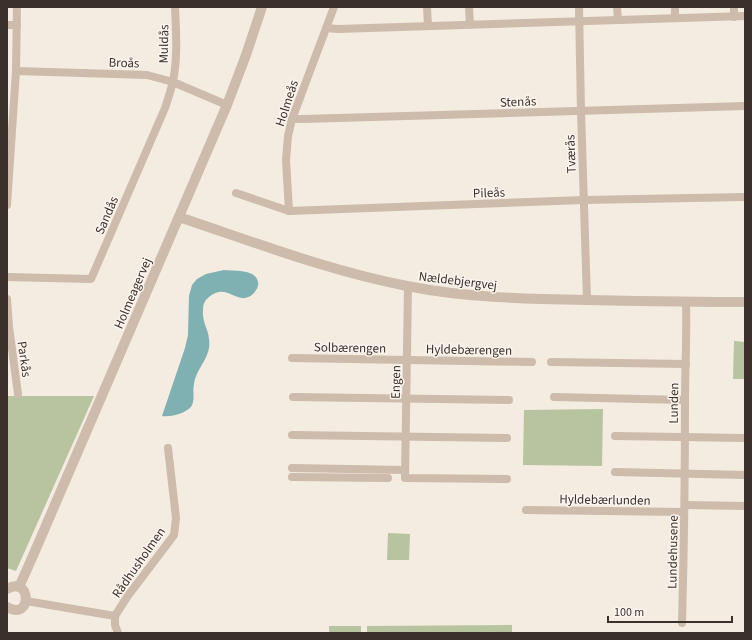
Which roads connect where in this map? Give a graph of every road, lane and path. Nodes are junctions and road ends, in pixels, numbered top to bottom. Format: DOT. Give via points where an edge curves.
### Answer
graph roads {
  1 [pos="17,7"];
  2 [pos="175,7"];
  3 [pos="262,7"];
  4 [pos="334,7"];
  5 [pos="427,7"];
  6 [pos="469,7"];
  7 [pos="579,7"];
  8 [pos="617,7"];
  9 [pos="675,7"];
  10 [pos="734,7"];
  11 [pos="745,16"];
  12 [pos="734,17"];
  13 [pos="675,18"];
  14 [pos="618,20"];
  15 [pos="579,21"];
  16 [pos="7,25"];
  17 [pos="17,25"];
  18 [pos="470,25"];
  19 [pos="428,26"];
  20 [pos="326,28"];
  21 [pos="16,71"];
  22 [pos="173,82"];
  23 [pos="227,104"];
  24 [pos="745,106"];
  25 [pos="581,111"];
  26 [pos="292,118"];
  27 [pos="7,192"];
  28 [pos="236,193"];
  29 [pos="745,196"];
  30 [pos="584,200"];
  31 [pos="7,205"];
  32 [pos="289,211"];
  33 [pos="179,217"];
  34 [pos="7,277"];
  35 [pos="408,286"];
  36 [pos="7,298"];
  37 [pos="587,300"];
  38 [pos="686,302"];
  39 [pos="745,302"];
  40 [pos="8,327"];
  41 [pos="292,358"];
  42 [pos="407,360"];
  43 [pos="532,362"];
  44 [pos="551,362"];
  45 [pos="686,364"];
  46 [pos="18,394"];
  47 [pos="293,397"];
  48 [pos="554,397"];
  49 [pos="406,399"];
  50 [pos="508,400"];
  51 [pos="685,400"];
  52 [pos="292,435"];
  53 [pos="615,436"];
  54 [pos="406,437"];
  55 [pos="685,437"];
  56 [pos="507,438"];
  57 [pos="745,438"];
  58 [pos="168,448"];
  59 [pos="615,472"];
  60 [pos="405,474"];
  61 [pos="684,474"];
  62 [pos="745,475"];
  63 [pos="388,478"];
  64 [pos="507,479"];
  65 [pos="745,506"];
  66 [pos="684,509"];
  67 [pos="526,510"];
  68 [pos="19,587"];
  69 [pos="7,589"];
  70 [pos="26,601"];
  71 [pos="8,612"];
  72 [pos="115,616"];
  73 [pos="682,623"];
  74 [pos="118,633"];
  1 -- 17 [label="street"];
  2 -- 22 [label="street, Muldås" via="177,45"];
  3 -- 23 [label="street, Holmeagervej"];
  4 -- 20 [label="street, Holmeås"];
  5 -- 19 [label="street"];
  6 -- 18 [label="street"];
  7 -- 15 [label="street, Tværås"];
  8 -- 14 [label="street"];
  9 -- 13 [label="street"];
  10 -- 12 [label="street"];
  11 -- 12 [label="street"];
  12 -- 13 [label="street"];
  13 -- 14 [label="street"];
  14 -- 15 [label="street"];
  15 -- 18 [label="street"];
  15 -- 25 [label="street, Tværås"];
  16 -- 17 [label="street"];
  17 -- 21 [label="street"];
  18 -- 19 [label="street"];
  19 -- 20 [label="street"];
  20 -- 26 [label="street, Holmeås"];
  21 -- 22 [label="street, Broås" via="147,76"];
  21 -- 27 [label="street"];
  22 -- 23 [label="street, Broås"];
  22 -- 34 [label="street, Sandås" via="165,108 91,279"];
  23 -- 33 [label="street, Holmeagervej"];
  24 -- 25 [label="street, Stenås"];
  25 -- 26 [label="street, Stenås"];
  25 -- 30 [label="street, Tværås"];
  26 -- 32 [label="street, Holmeås" via="286,160"];
  27 -- 31 [label="street"];
  28 -- 32 [label="street, Pileås"];
  29 -- 30 [label="street, Pileås"];
  30 -- 32 [label="street, Pileås"];
  30 -- 37 [label="street, Tværås"];
  33 -- 35 [label="street, Nældebjergvej" via="356,275"];
  33 -- 68 [label="street, Holmeagervej"];
  35 -- 37 [label="street, Nældebjergvej" via="499,298"];
  35 -- 42 [label="street, Engen"];
  36 -- 40 [label="street, Parkås"];
  37 -- 38 [label="street, Nældebjergvej"];
  38 -- 39 [label="street, Nældebjergvej"];
  38 -- 45 [label="street, Lunden"];
  40 -- 46 [label="street, Parkås"];
  41 -- 42 [label="street, Solbærengen"];
  42 -- 43 [label="street, Hyldebærengen"];
  42 -- 49 [label="street, Engen"];
  44 -- 45 [label="street"];
  45 -- 51 [label="street, Lunden"];
  47 -- 49 [label="street"];
  48 -- 51 [label="street"];
  49 -- 50 [label="street"];
  49 -- 54 [label="street, Engen"];
  51 -- 55 [label="street, Lunden"];
  52 -- 54 [label="street"];
  53 -- 55 [label="street"];
  54 -- 56 [label="street"];
  54 -- 60 [label="street, Engen"];
  55 -- 57 [label="street"];
  55 -- 61 [label="street, Lunden"];
  58 -- 72 [label="street, Rådhusholmen" via="176,518 174,535"];
  59 -- 61 [label="street, Hyldebærlunden"];
  60 -- 63 [label="street" via="296,473"];
  60 -- 64 [label="street"];
  61 -- 62 [label="street, Hyldebærlunden"];
  61 -- 66 [label="street, Lunden"];
  65 -- 66 [label="street, Hyldebærlunden"];
  66 -- 67 [label="street, Hyldebærlunden"];
  66 -- 73 [label="street, Lundehusene"];
  68 -- 69 [label="street"];
  68 -- 70 [label="street" via="25,593"];
  70 -- 71 [label="street" via="19,610"];
  70 -- 72 [label="street, Rådhusholmen"];
  72 -- 74 [label="street, Rådhusholmen"];
}
